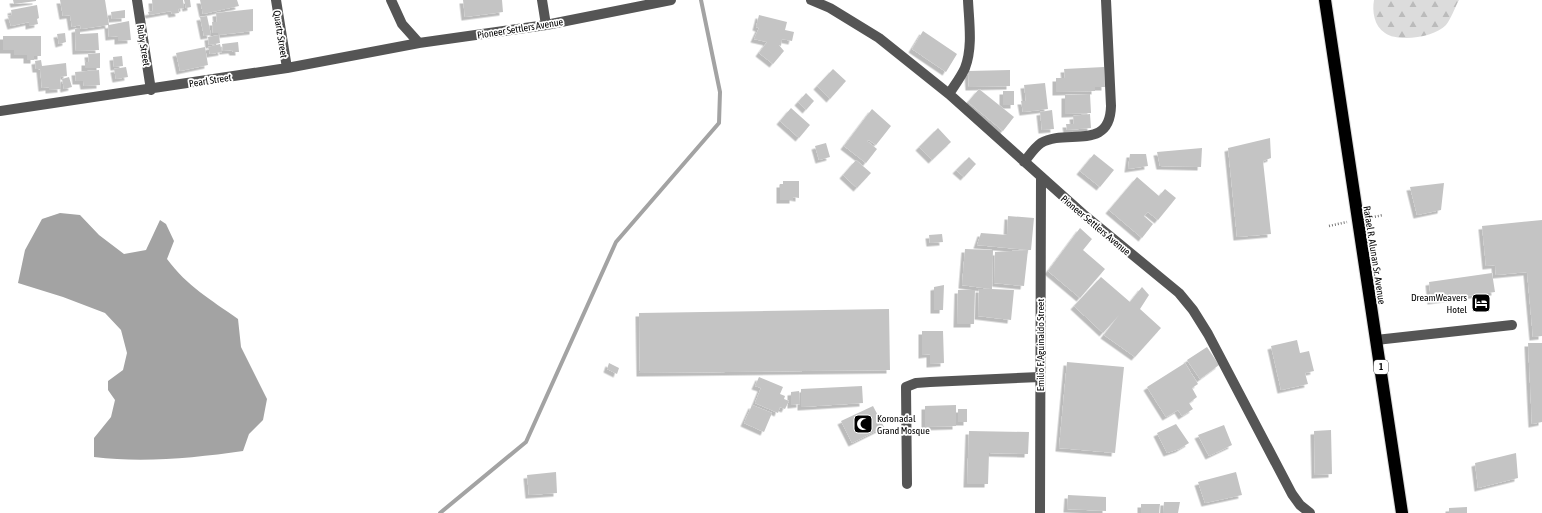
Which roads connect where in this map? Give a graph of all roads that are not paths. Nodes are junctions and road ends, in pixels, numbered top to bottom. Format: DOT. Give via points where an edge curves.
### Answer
graph roads {
  1 [pos="137,0"];
  2 [pos="276,0"];
  3 [pos="391,0"];
  4 [pos="542,0"];
  5 [pos="671,0"];
  6 [pos="811,0"];
  7 [pos="968,0"];
  8 [pos="1106,0"];
  9 [pos="1325,0"];
  10 [pos="831,4"];
  11 [pos="546,25"];
  12 [pos="419,43"];
  13 [pos="287,68"];
  14 [pos="151,90"];
  15 [pos="949,94"];
  16 [pos="0,108"];
  17 [pos="1024,162"];
  18 [pos="1041,177"];
  19 [pos="1512,325"];
  20 [pos="1376,340"];
  21 [pos="1040,377"];
  22 [pos="907,484"];
  23 [pos="1040,513"];
  24 [pos="1310,513"];
  25 [pos="1402,513"];
  1 -- 14 [label="street, Ruby Street"];
  2 -- 13 [label="street, Quartz Street"];
  3 -- 12 [label="street" via="402,24"];
  4 -- 11 [label="street"];
  5 -- 11 [label="street, Pioneer Settlers Avenue"];
  6 -- 10 [label="street, Pioneer Settlers Avenue"];
  7 -- 15 [label="street" via="970,40 967,60"];
  8 -- 17 [label="street" via="1111,106 1107,124 1096,133 1086,136 1040,144"];
  9 -- 20 [label="highway, Rafael R. Alunan Sr. Avenue / 1" via="1332,61"];
  10 -- 15 [label="street, Pioneer Settlers Avenue" via="879,38"];
  11 -- 12 [label="street, Pioneer Settlers Avenue"];
  12 -- 13 [label="street, Pearl Street"];
  13 -- 14 [label="street, Pearl Street"];
  14 -- 16 [label="street, Pearl Street"];
  15 -- 17 [label="street, Pioneer Settlers Avenue"];
  17 -- 18 [label="street, Pioneer Settlers Avenue"];
  18 -- 21 [label="street, Emilio F. Aguinaldo Street"];
  18 -- 24 [label="street, Pioneer Settlers Avenue" via="1179,293 1193,310 1292,494"];
  19 -- 20 [label="street"];
  20 -- 25 [label="highway, Rafael R. Alunan Sr. Avenue / 1"];
  21 -- 22 [label="street" via="916,383 906,387"];
  21 -- 23 [label="street, Emilio F. Aguinaldo Street"];
}
